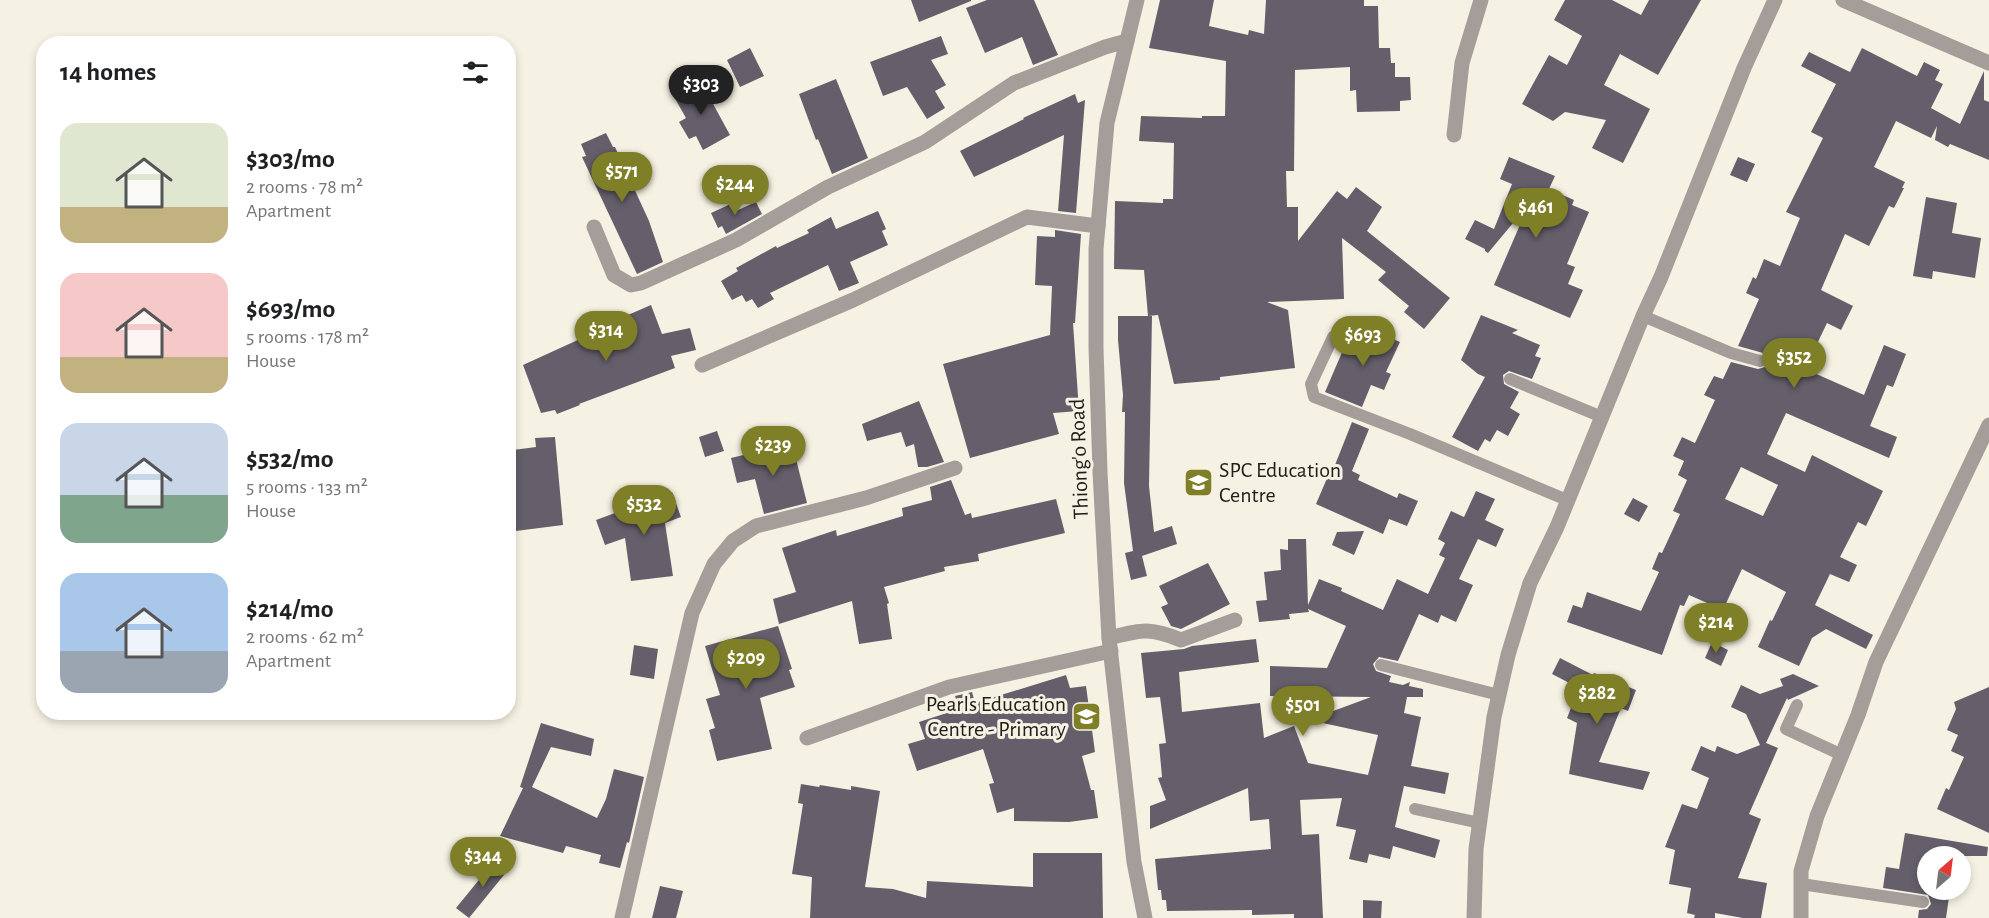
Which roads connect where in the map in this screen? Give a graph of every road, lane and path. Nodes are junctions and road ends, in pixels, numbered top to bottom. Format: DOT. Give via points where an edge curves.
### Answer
graph roads {
  1 [pos="1137,0"];
  2 [pos="1481,0"];
  3 [pos="1775,0"];
  4 [pos="1843,0"];
  5 [pos="1127,41"];
  6 [pos="1989,63"];
  7 [pos="1454,135"];
  8 [pos="1098,226"];
  9 [pos="594,227"];
  10 [pos="1643,316"];
  11 [pos="1333,337"];
  12 [pos="1760,361"];
  13 [pos="702,365"];
  14 [pos="1510,379"];
  15 [pos="1602,417"];
  16 [pos="1988,434"];
  17 [pos="955,468"];
  18 [pos="1567,500"];
  19 [pos="1235,620"];
  20 [pos="1110,644"];
  21 [pos="1381,665"];
  22 [pos="1499,695"];
  23 [pos="1797,705"];
  24 [pos="807,738"];
  25 [pos="1840,754"];
  26 [pos="1415,809"];
  27 [pos="1480,823"];
  28 [pos="1801,884"];
  29 [pos="1923,902"];
  30 [pos="622,918"];
  31 [pos="1144,918"];
  32 [pos="1474,918"];
  33 [pos="1801,918"];
  1 -- 5 [label="street, Thiong'o Road"];
  2 -- 7 [label="street" via="1462,63"];
  3 -- 10 [label="street"];
  4 -- 6 [label="street"];
  5 -- 8 [label="street, Thiong'o Road" via="1107,123"];
  5 -- 9 [label="street" via="1014,83 925,142 828,188 736,240 640,283 631,285 614,275"];
  8 -- 13 [label="street" via="1027,217 853,300"];
  8 -- 20 [label="street, Thiong'o Road" via="1097,382"];
  10 -- 12 [label="lane"];
  10 -- 15 [label="street"];
  11 -- 18 [label="lane" via="1311,384 1314,397"];
  14 -- 15 [label="lane"];
  15 -- 18 [label="street"];
  16 -- 25 [label="street" via="1876,662"];
  17 -- 30 [label="street" via="866,498 756,526 733,541 714,564 692,613"];
  18 -- 22 [label="street" via="1530,583"];
  19 -- 20 [label="street" via="1181,640 1159,631 1139,631"];
  20 -- 24 [label="street" via="949,687"];
  20 -- 31 [label="street, Thiong'o Road" via="1134,862"];
  21 -- 22 [label="lane"];
  22 -- 27 [label="street"];
  23 -- 25 [label="lane" via="1786,729"];
  25 -- 28 [label="street" via="1816,816"];
  26 -- 27 [label="lane"];
  27 -- 32 [label="street"];
  28 -- 29 [label="lane"];
  28 -- 33 [label="street"];
}
